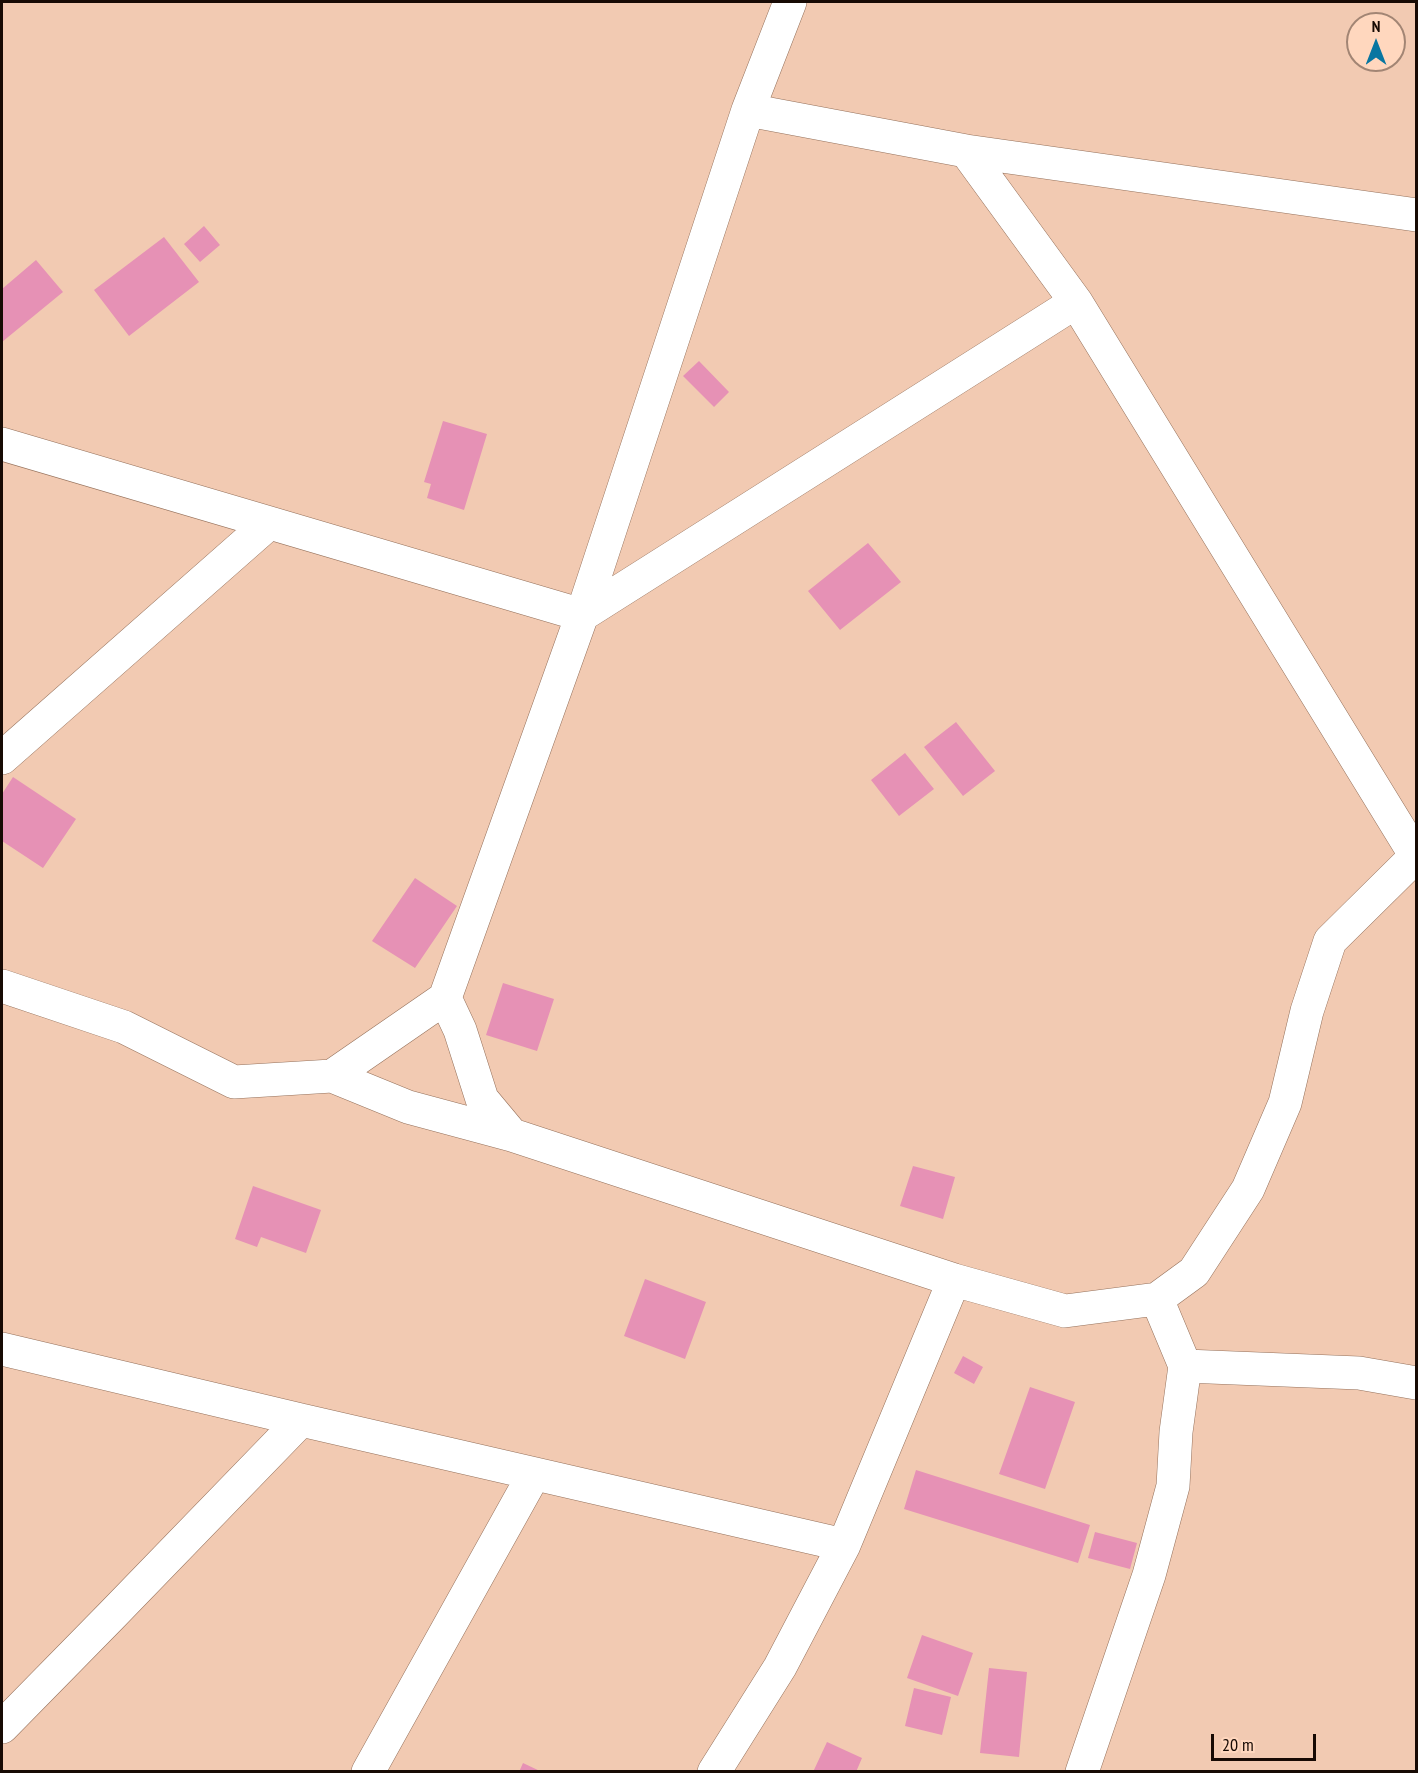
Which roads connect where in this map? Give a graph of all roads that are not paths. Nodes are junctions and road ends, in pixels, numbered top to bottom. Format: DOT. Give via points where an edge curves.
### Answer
graph roads {
  1 [pos="790,2"];
  2 [pos="748,110"];
  3 [pos="966,151"];
  4 [pos="1416,215"];
  5 [pos="1076,302"];
  6 [pos="2,444"];
  7 [pos="269,523"];
  8 [pos="582,615"];
  9 [pos="2,758"];
  10 [pos="1416,856"];
  11 [pos="2,986"];
  12 [pos="445,998"];
  13 [pos="332,1076"];
  14 [pos="512,1135"];
  15 [pos="954,1280"];
  16 [pos="1157,1299"];
  17 [pos="2,1349"];
  18 [pos="1185,1366"];
  19 [pos="1416,1383"];
  20 [pos="301,1420"];
  21 [pos="534,1474"];
  22 [pos="844,1545"];
  23 [pos="2,1727"];
  24 [pos="368,1772"];
  25 [pos="714,1772"];
  26 [pos="1082,1772"];
  1 -- 2 [label="street"];
  2 -- 3 [label="street"];
  2 -- 8 [label="street"];
  3 -- 4 [label="street"];
  3 -- 5 [label="street"];
  5 -- 8 [label="street"];
  5 -- 10 [label="street"];
  6 -- 7 [label="street"];
  7 -- 8 [label="street"];
  7 -- 9 [label="street"];
  8 -- 12 [label="street"];
  10 -- 16 [label="street" via="1330,941 1307,1011 1285,1103 1248,1189 1194,1272"];
  11 -- 13 [label="street" via="124,1027 234,1082"];
  12 -- 13 [label="street"];
  12 -- 14 [label="street" via="460,1030 482,1099"];
  13 -- 14 [label="street" via="408,1107"];
  14 -- 15 [label="street"];
  15 -- 16 [label="street" via="1065,1311"];
  15 -- 22 [label="street"];
  16 -- 18 [label="street"];
  17 -- 20 [label="street"];
  18 -- 19 [label="street" via="1359,1373"];
  18 -- 26 [label="street" via="1173,1486 1149,1575"];
  20 -- 21 [label="street"];
  20 -- 23 [label="street"];
  21 -- 22 [label="street"];
  21 -- 24 [label="street"];
  22 -- 25 [label="street" via="780,1667"];
}
